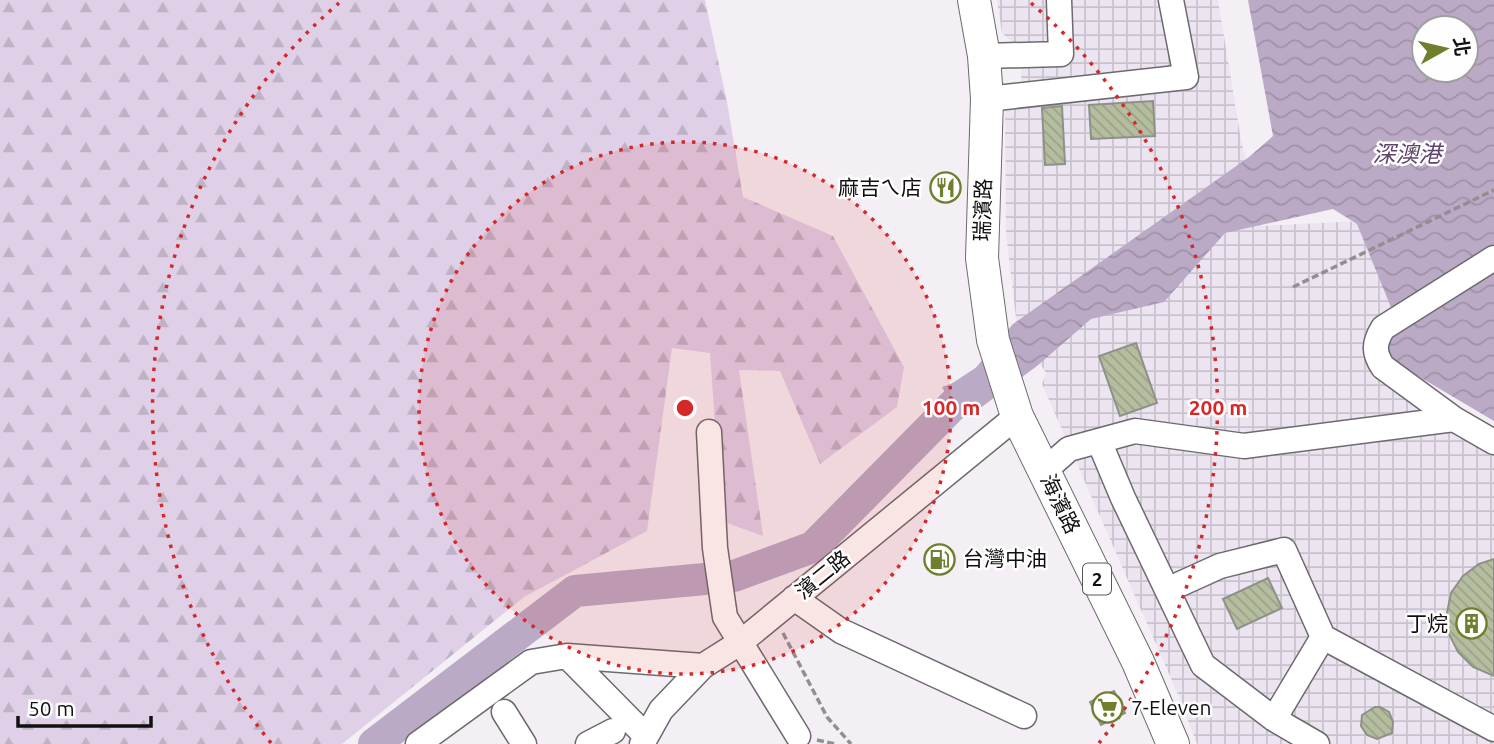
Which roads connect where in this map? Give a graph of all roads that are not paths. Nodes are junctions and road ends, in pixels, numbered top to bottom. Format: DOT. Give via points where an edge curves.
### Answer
graph roads {
  1 [pos="974,0"];
  2 [pos="1059,0"];
  3 [pos="1171,0"];
  4 [pos="984,56"];
  5 [pos="987,99"];
  6 [pos="1494,258"];
  7 [pos="1012,403"];
  8 [pos="1454,419"];
  9 [pos="709,432"];
  10 [pos="1099,441"];
  11 [pos="1494,442"];
  12 [pos="1044,471"];
  13 [pos="1167,590"];
  14 [pos="794,598"];
  15 [pos="1323,637"];
  16 [pos="741,642"];
  17 [pos="567,656"];
  18 [pos="703,666"];
  19 [pos="504,712"];
  20 [pos="1024,716"];
  21 [pos="1274,719"];
  22 [pos="1494,729"];
  23 [pos="613,731"];
  24 [pos="798,736"];
  25 [pos="644,740"];
  26 [pos="418,744"];
  27 [pos="524,744"];
  28 [pos="588,744"];
  29 [pos="1173,744"];
  30 [pos="1317,744"];
  1 -- 4 [label="main road, 瑞濱路 / 2"];
  2 -- 4 [label="street" via="1061,54"];
  3 -- 5 [label="street" via="1186,77"];
  4 -- 5 [label="main road, 瑞濱路 / 2"];
  5 -- 7 [label="main road, 瑞濱路 / 2" via="982,258 993,340"];
  6 -- 8 [label="street" via="1383,328 1375,341 1383,367"];
  7 -- 12 [label="main road, 海濱路 / 2"];
  7 -- 14 [label="street, 濱二路"];
  8 -- 10 [label="street" via="1244,446 1135,431"];
  8 -- 11 [label="street"];
  9 -- 16 [label="street" via="715,548 725,617"];
  10 -- 12 [label="street" via="1069,449"];
  10 -- 13 [label="street"];
  12 -- 29 [label="main road, 海濱路 / 2"];
  13 -- 15 [label="street" via="1220,566 1284,550"];
  13 -- 21 [label="street" via="1203,665"];
  14 -- 16 [label="street, 濱二路"];
  14 -- 20 [label="street" via="841,631"];
  15 -- 21 [label="street"];
  15 -- 22 [label="street"];
  16 -- 18 [label="street, 濱二路"];
  16 -- 24 [label="street"];
  17 -- 18 [label="street"];
  17 -- 25 [label="street"];
  17 -- 26 [label="street" via="531,662"];
  18 -- 25 [label="street, 濱二路" via="661,710"];
  19 -- 27 [label="street"];
  21 -- 30 [label="street"];
  23 -- 28 [label="street"];
}
